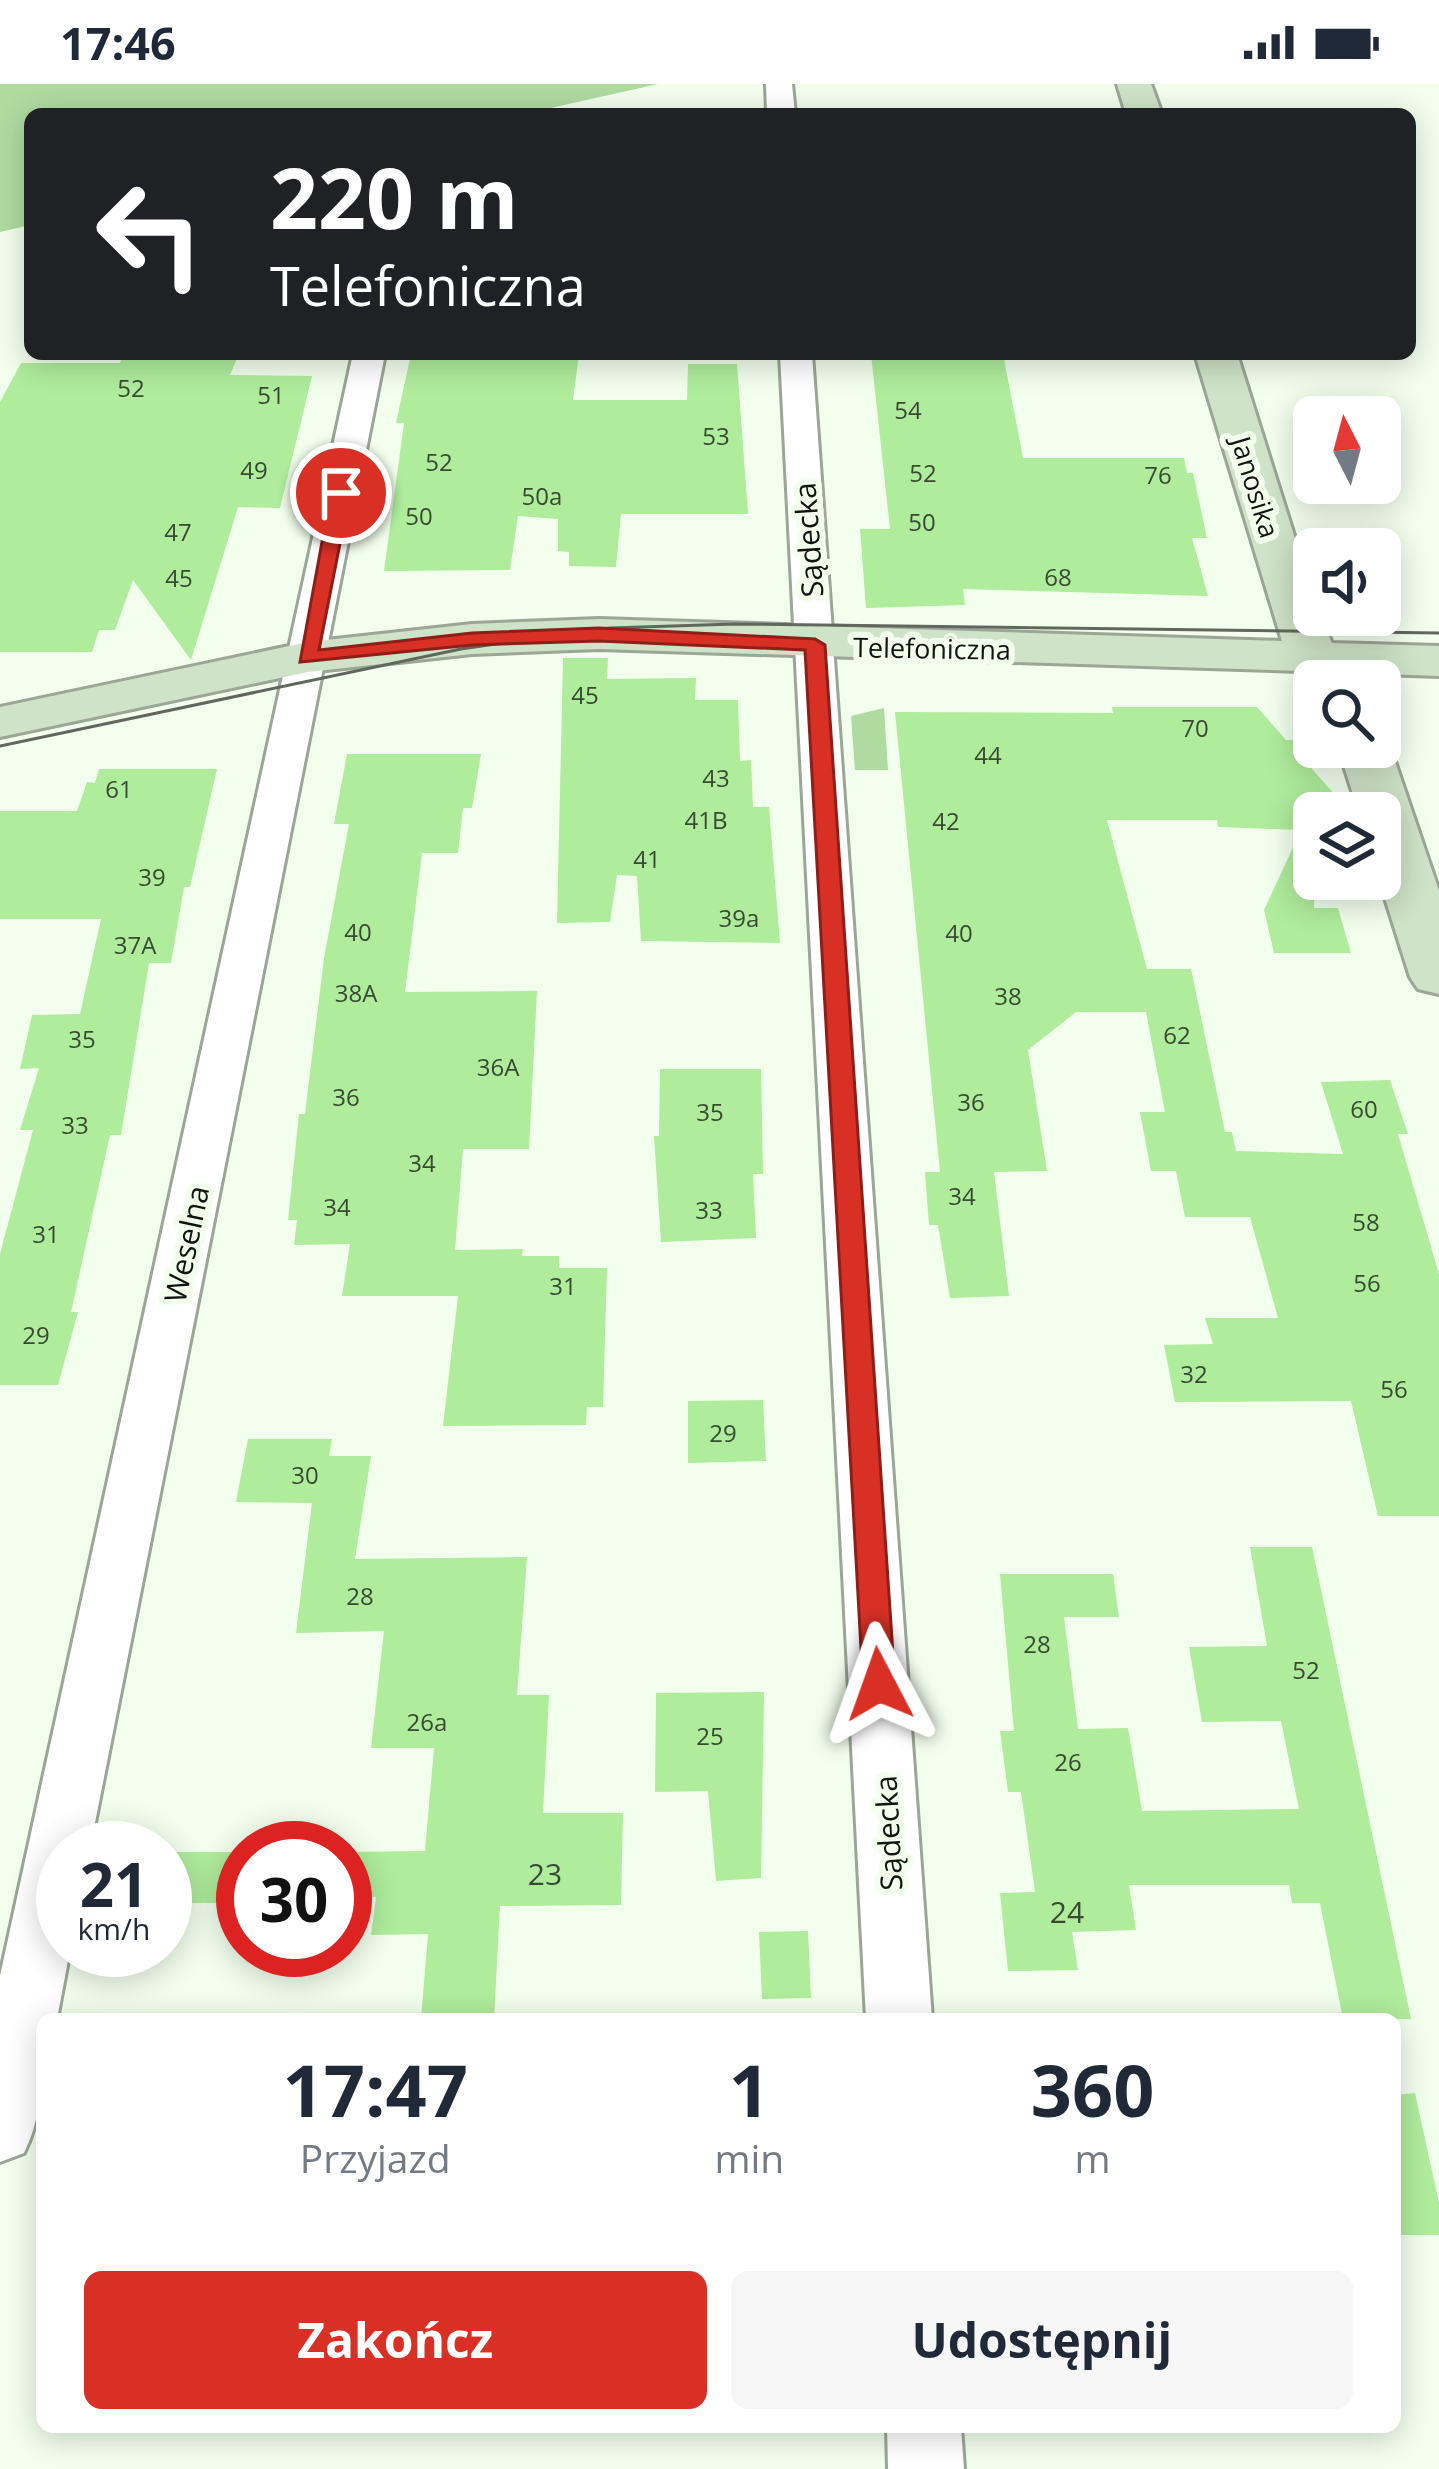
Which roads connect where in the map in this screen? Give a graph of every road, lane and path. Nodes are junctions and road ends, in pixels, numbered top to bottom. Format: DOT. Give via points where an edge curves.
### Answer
graph roads {
  1 [pos="368,360"];
  2 [pos="796,360"];
  3 [pos="1218,360"];
  4 [pos="815,645"];
  5 [pos="308,657"];
  6 [pos="1320,660"];
  7 [pos="1439,661"];
  8 [pos="1401,664"];
  9 [pos="1293,667"];
  10 [pos="0,722"];
  11 [pos="1371,768"];
  12 [pos="1439,977"];
  13 [pos="899,2013"];
  14 [pos="0,2133"];
  15 [pos="924,2433"];
  16 [pos="926,2469"];
  1 -- 5 [label="street, Weselna"];
  2 -- 4 [label="street, Sądecka"];
  3 -- 6 [label="street, Janosika" via="1292,609"];
  4 -- 5 [label="street, Telefoniczna" via="599,634"];
  4 -- 9 [label="street, Telefoniczna"];
  4 -- 13 [label="street, Sądecka"];
  5 -- 10 [label="street, Telefoniczna"];
  5 -- 14 [label="street, Weselna"];
  7 -- 8 [label="street, Telefoniczna"];
  11 -- 12 [label="street"];
  15 -- 16 [label="street"];
}
